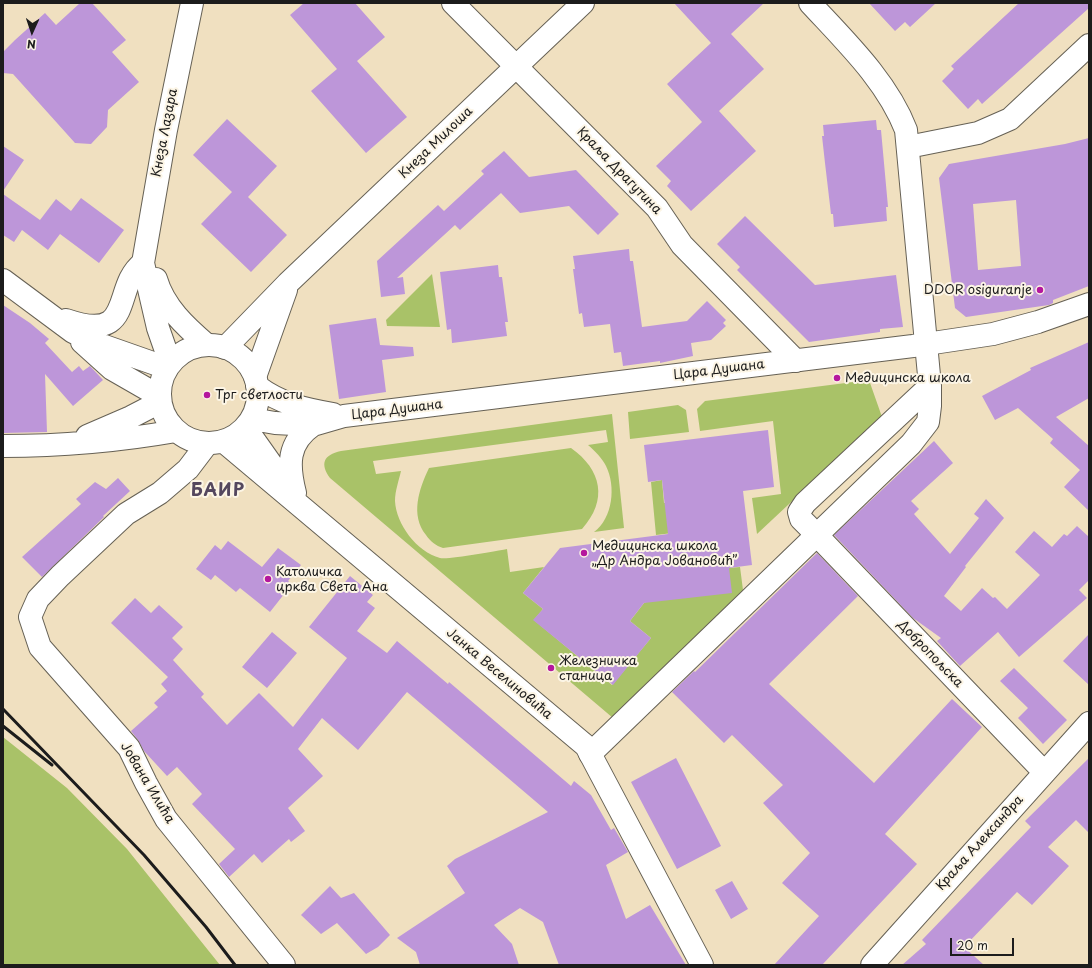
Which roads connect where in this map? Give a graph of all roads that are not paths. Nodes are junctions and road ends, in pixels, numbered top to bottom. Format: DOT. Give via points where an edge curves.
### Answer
graph roads {
  1 [pos="192,3"];
  2 [pos="453,3"];
  3 [pos="583,3"];
  4 [pos="810,3"];
  5 [pos="1089,45"];
  6 [pos="516,66"];
  7 [pos="908,147"];
  8 [pos="143,263"];
  9 [pos="3,280"];
  10 [pos="288,283"];
  11 [pos="1089,304"];
  12 [pos="45,311"];
  13 [pos="74,332"];
  14 [pos="927,344"];
  15 [pos="216,347"];
  16 [pos="796,361"];
  17 [pos="169,365"];
  18 [pos="256,381"];
  19 [pos="930,386"];
  20 [pos="160,399"];
  21 [pos="344,416"];
  22 [pos="249,423"];
  23 [pos="313,425"];
  24 [pos="176,431"];
  25 [pos="215,442"];
  26 [pos="3,446"];
  27 [pos="49,446"];
  28 [pos="299,506"];
  29 [pos="817,535"];
  30 [pos="1089,723"];
  31 [pos="590,754"];
  32 [pos="1044,772"];
  33 [pos="284,965"];
  34 [pos="702,965"];
  35 [pos="872,965"];
  1 -- 8 [label="street, Кнеза Лазара" via="166,130"];
  2 -- 6 [label="street, Краља Драгутина"];
  3 -- 6 [label="street, Кнеза Милоша"];
  4 -- 7 [label="street" via="862,61 895,104 906,130"];
  5 -- 7 [label="street" via="1010,119 978,133"];
  6 -- 10 [label="street, Кнеза Милоша"];
  6 -- 16 [label="street, Краља Драгутина" via="657,208 682,245"];
  7 -- 14 [label="street"];
  8 -- 12 [label="street" via="135,269 130,278 122,307 116,316 103,324 82,325"];
  8 -- 15 [label="street" via="152,269 160,293 167,304 191,331"];
  8 -- 17 [label="street, Кнеза Лазара"];
  9 -- 12 [label="street"];
  10 -- 15 [label="street, Кнеза Милоша"];
  10 -- 18 [label="street, Кнеза Милоша"];
  11 -- 14 [label="street, Цара Душана" via="993,334"];
  12 -- 13 [label="street"];
  13 -- 17 [label="street" via="93,342"];
  13 -- 20 [label="street" via="112,369"];
  14 -- 16 [label="street, Цара Душана"];
  14 -- 19 [label="street"];
  15 -- 17 [label="street" via="190,349"];
  15 -- 18 [label="street" via="243,359"];
  16 -- 21 [label="street, Цара Душана"];
  17 -- 20 [label="street" via="161,382"];
  18 -- 21 [label="street, Цара Душана" via="272,397 303,409"];
  18 -- 22 [label="street" via="258,397"];
  19 -- 29 [label="street" via="930,415 917,438"];
  19 -- 29 [label="street, Добропољска" via="802,507 799,512 802,519"];
  20 -- 24 [label="street" via="168,423"];
  20 -- 27 [label="street" via="131,418 86,437"];
  21 -- 23 [label="street, Цара Душана"];
  22 -- 23 [label="street, Цара Душана"];
  22 -- 25 [label="street" via="235,436"];
  22 -- 28 [label="street"];
  23 -- 28 [label="street" via="301,433 291,453 290,474"];
  24 -- 25 [label="street" via="190,440"];
  24 -- 27 [label="street" via="139,438"];
  25 -- 28 [label="street, Јанка Веселиновића"];
  25 -- 33 [label="street, Јована Илића" via="188,470 160,493 126,514 60,576 38,599 30,617 40,647 129,748 166,819"];
  26 -- 27 [label="street"];
  28 -- 31 [label="street, Јанка Веселиновића" via="586,746"];
  29 -- 31 [label="street"];
  29 -- 32 [label="street, Добропољска"];
  30 -- 32 [label="street, Краља Александра"];
  31 -- 34 [label="street, Јанка Веселиновића"];
  32 -- 35 [label="street, Краља Александра"];
}
